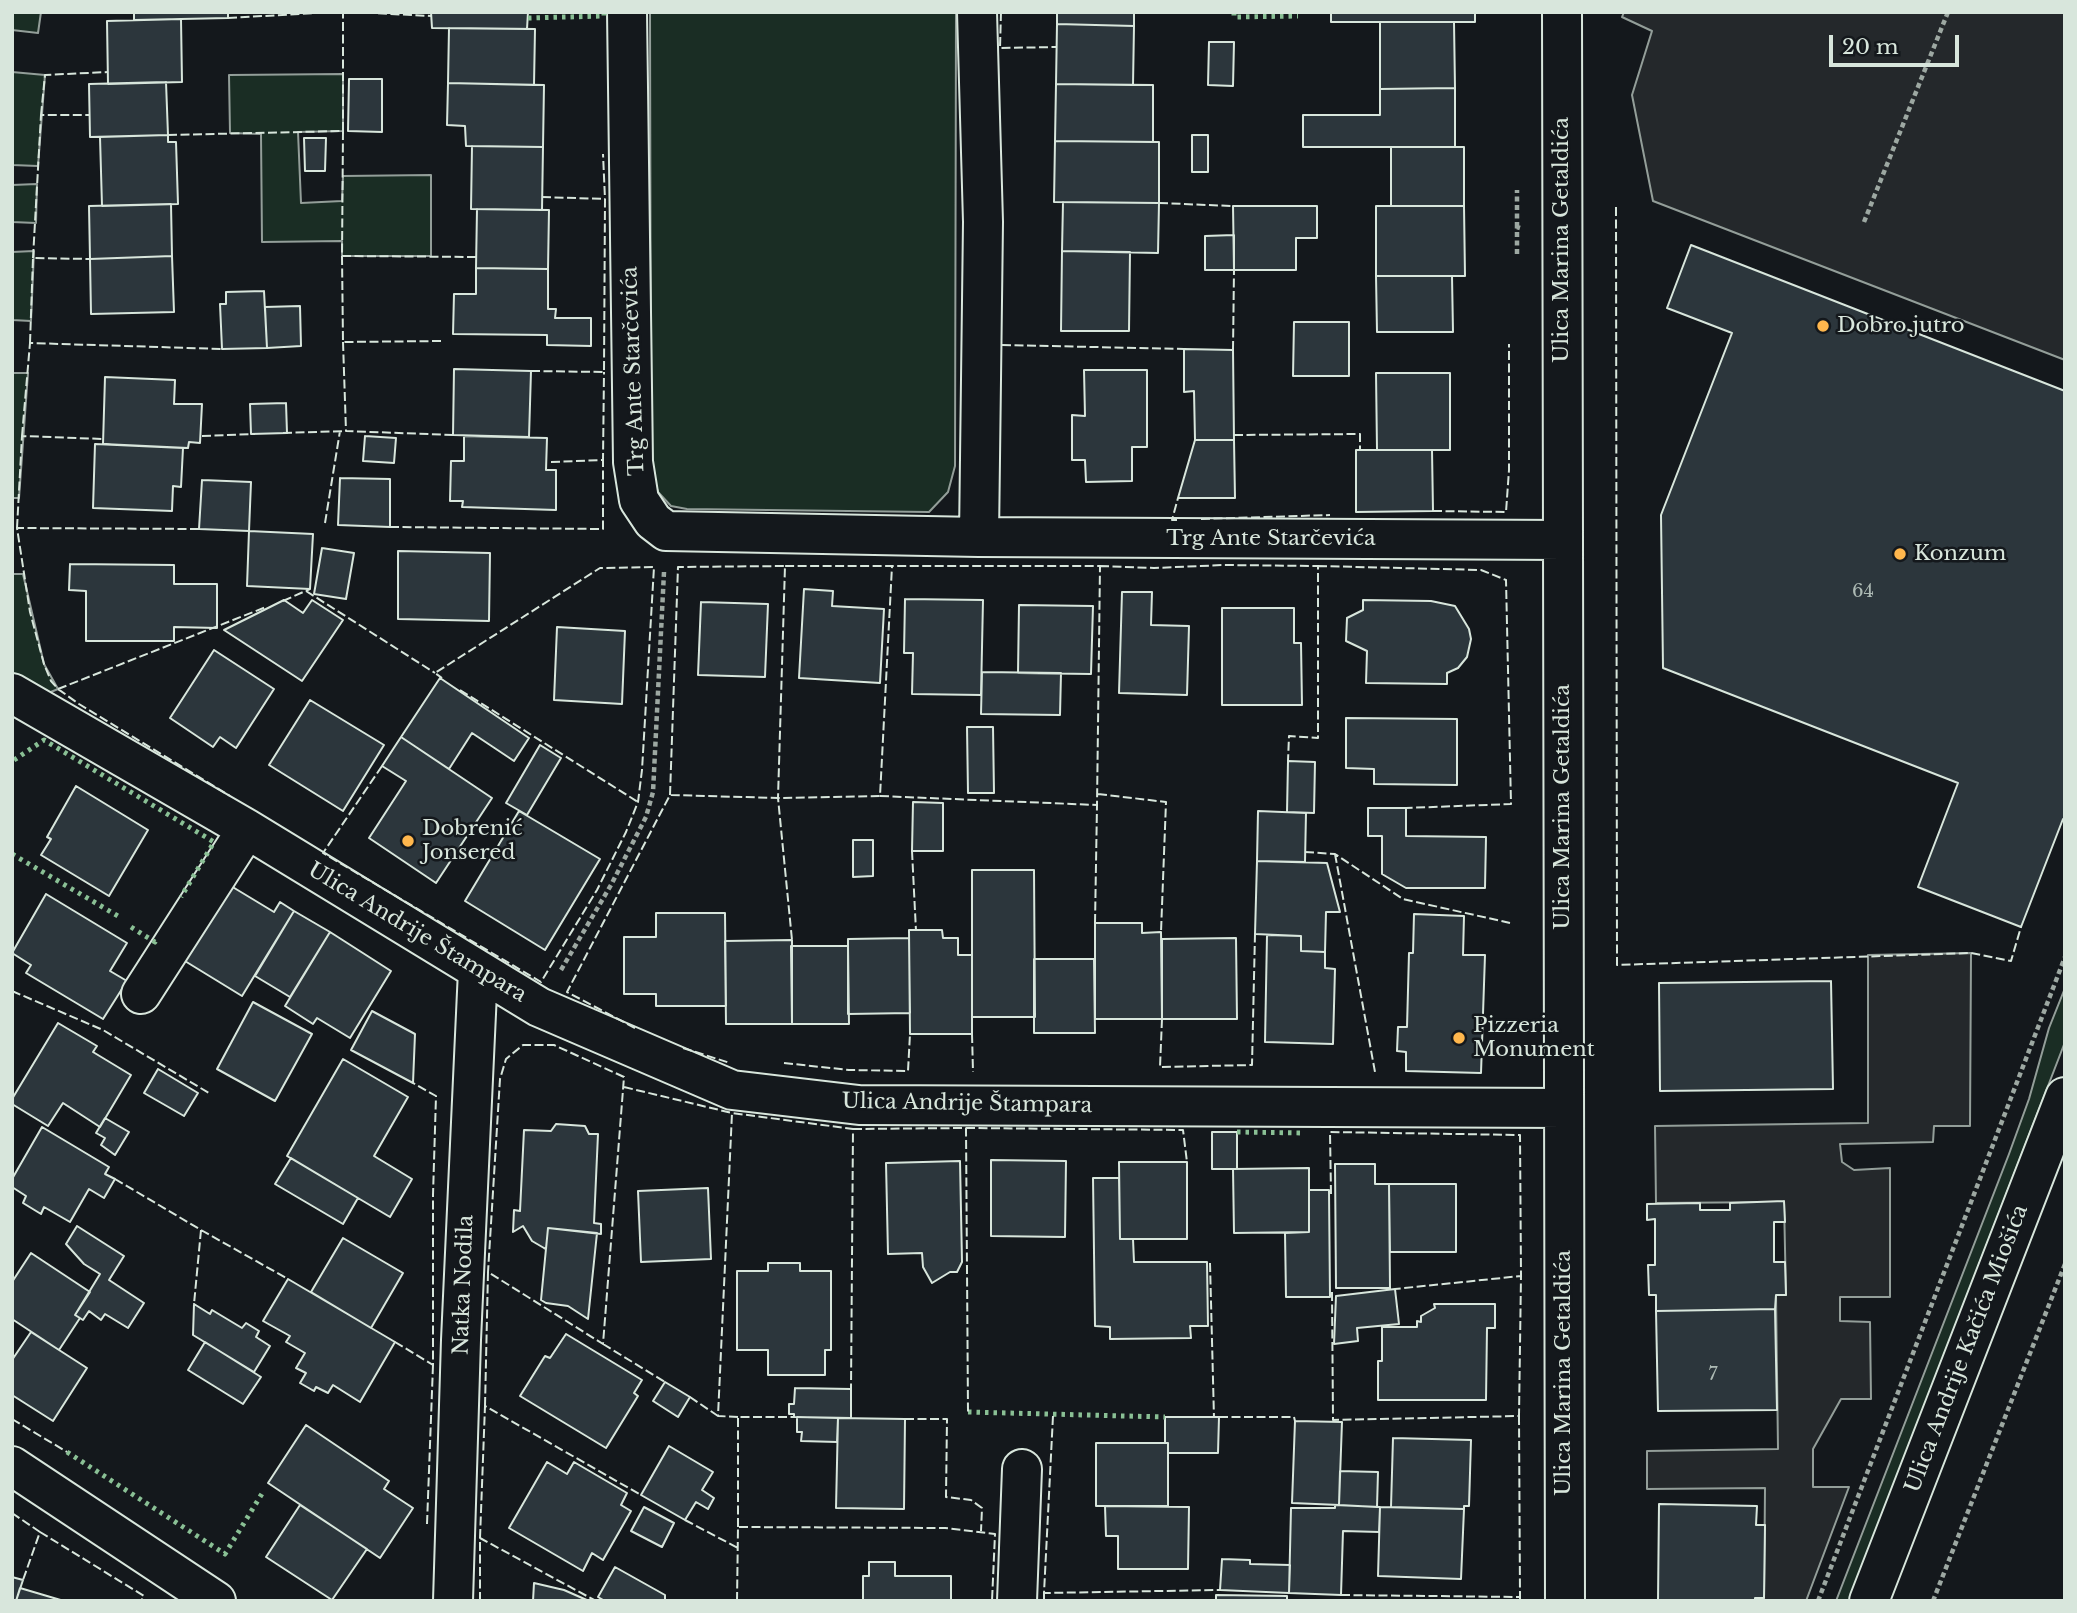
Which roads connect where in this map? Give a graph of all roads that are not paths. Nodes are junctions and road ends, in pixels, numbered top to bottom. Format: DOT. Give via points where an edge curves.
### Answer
graph roads {
  1 [pos="627,12"];
  2 [pos="977,12"];
  3 [pos="1562,12"];
  4 [pos="979,537"];
  5 [pos="1563,540"];
  6 [pos="12,693"];
  7 [pos="247,830"];
  8 [pos="478,970"];
  9 [pos="141,994"];
  10 [pos="2065,1097"];
  11 [pos="1564,1108"];
  12 [pos="12,1466"];
  13 [pos="1022,1469"];
  14 [pos="216,1601"];
  15 [pos="453,1601"];
  16 [pos="1017,1601"];
  17 [pos="1564,1601"];
  18 [pos="1869,1601"];
  1 -- 4 [label="street, Trg Ante Starčevića" via="633,462 639,500 653,521 666,531"];
  2 -- 4 [label="street" via="984,222"];
  3 -- 5 [label="street, Ulica Marina Getaldića"];
  4 -- 5 [label="street, Trg Ante Starčevića"];
  5 -- 11 [label="street, Ulica Marina Getaldića"];
  6 -- 7 [label="street, Ulica Andrije Štampara"];
  7 -- 8 [label="street, Ulica Andrije Štampara"];
  7 -- 9 [label="street"];
  8 -- 11 [label="street, Ulica Andrije Štampara" via="539,1007 732,1090 859,1105"];
  8 -- 15 [label="street, Natka Nodila"];
  10 -- 18 [label="street, Ulica Andrije Kačića Miošića"];
  11 -- 17 [label="street, Ulica Marina Getaldića"];
  12 -- 14 [label="street"];
  13 -- 16 [label="street"];
}
